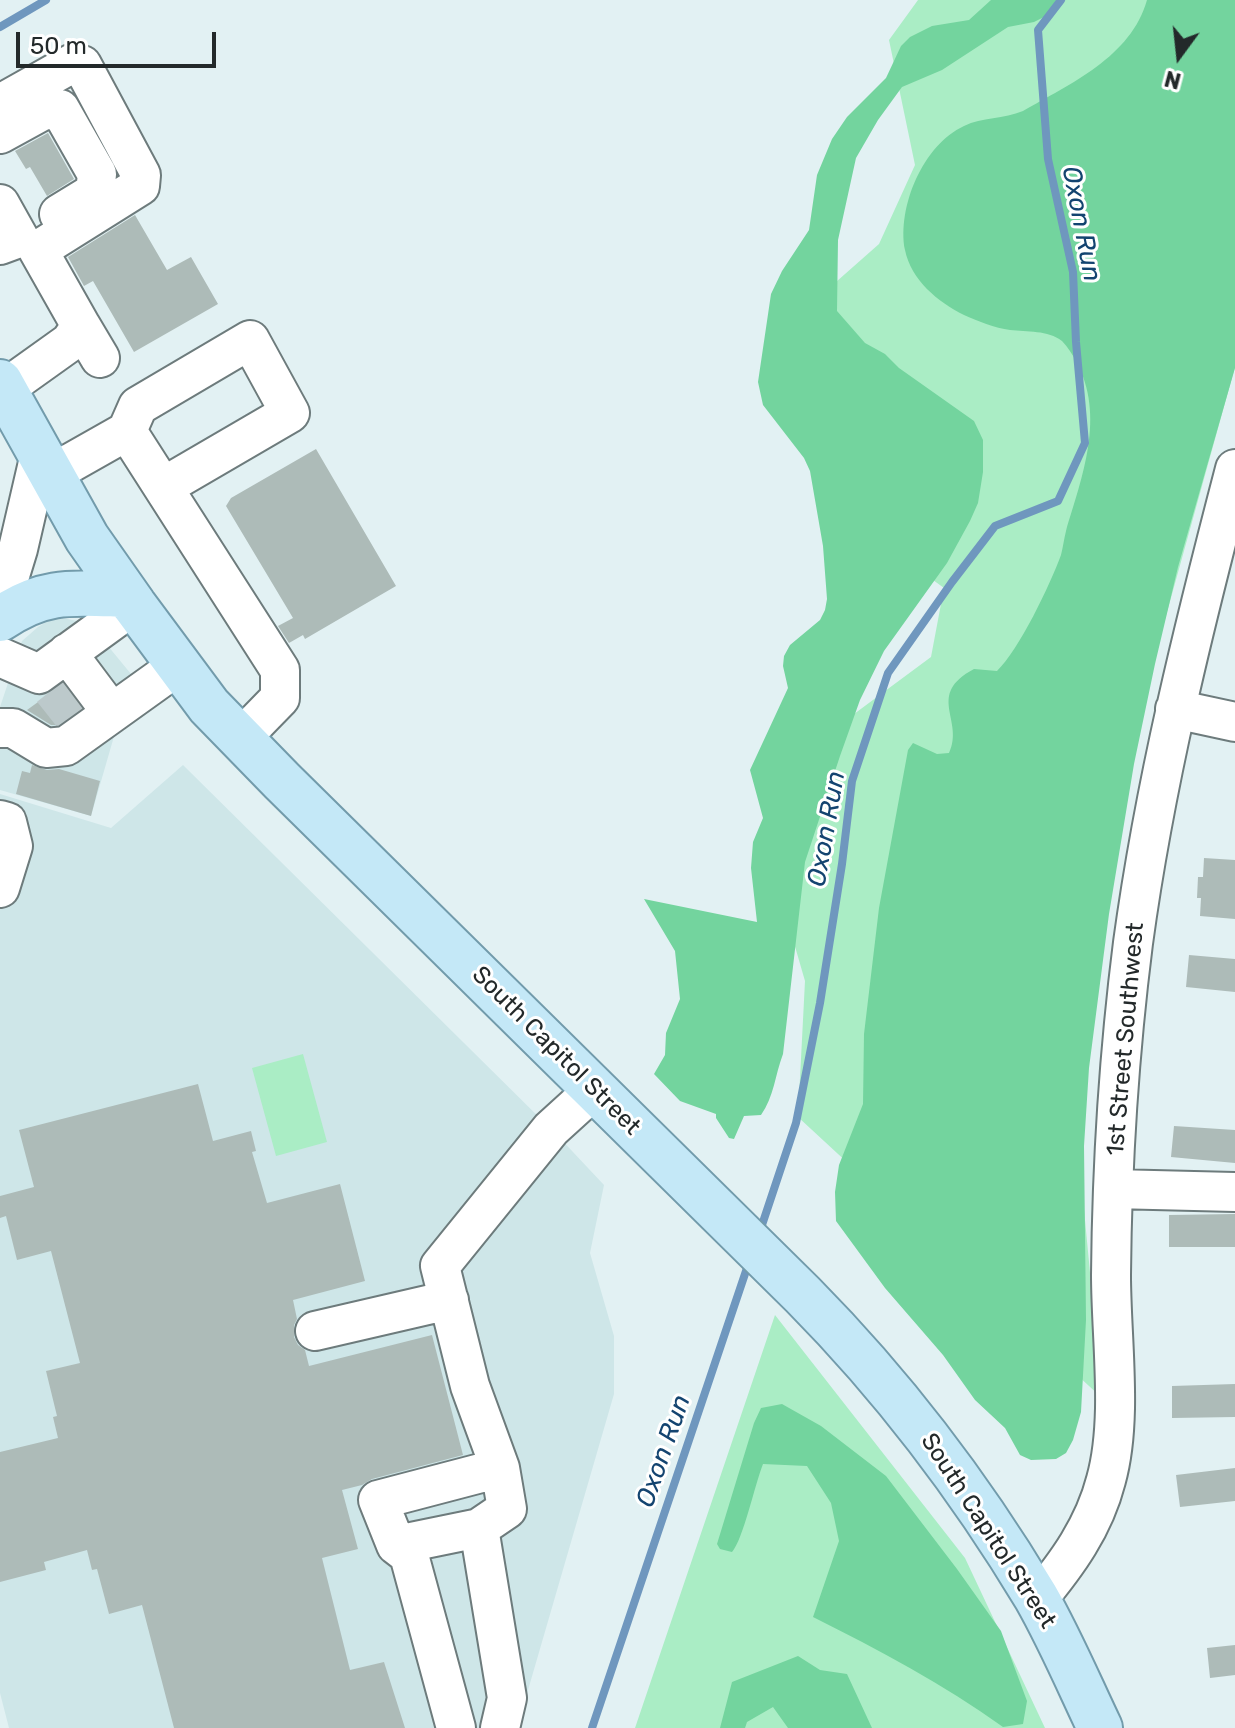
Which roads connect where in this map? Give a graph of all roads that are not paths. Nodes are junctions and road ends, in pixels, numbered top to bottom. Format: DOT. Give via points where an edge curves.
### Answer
graph roads {
  1 [pos="94,87"];
  2 [pos="0,104"];
  3 [pos="60,109"];
  4 [pos="0,134"];
  5 [pos="0,204"];
  6 [pos="9,242"];
  7 [pos="81,326"];
  8 [pos="100,358"];
  9 [pos="1,387"];
  10 [pos="127,431"];
  11 [pos="46,464"];
  12 [pos="1235,469"];
  13 [pos="163,487"];
  14 [pos="130,600"];
  15 [pos="0,608"];
  16 [pos="0,619"];
  17 [pos="0,657"];
  18 [pos="179,665"];
  19 [pos="72,697"];
  20 [pos="1175,709"];
  21 [pos="1235,722"];
  22 [pos="7,728"];
  23 [pos="241,738"];
  24 [pos="0,820"];
  25 [pos="0,888"];
  26 [pos="595,1089"];
  27 [pos="1113,1189"];
  28 [pos="1235,1192"];
  29 [pos="449,1300"];
  30 [pos="315,1331"];
  31 [pos="500,1468"];
  32 [pos="479,1528"];
  33 [pos="396,1545"];
  34 [pos="1037,1600"];
  35 [pos="456,1728"];
  36 [pos="500,1728"];
  37 [pos="1100,1728"];
  1 -- 2 [label="street" via="82,65 73,63"];
  1 -- 3 [label="street"];
  1 -- 7 [label="street" via="141,175 140,186 38,250"];
  3 -- 4 [label="street" via="42,111"];
  3 -- 6 [label="street" via="97,174 95,192"];
  5 -- 6 [label="street"];
  7 -- 8 [label="street"];
  7 -- 9 [label="street" via="70,342"];
  9 -- 11 [label="main road, South Capitol Street"];
  10 -- 11 [label="street"];
  10 -- 13 [label="street"];
  10 -- 13 [label="street" via="138,406 250,340 290,413"];
  11 -- 14 [label="main road, South Capitol Street" via="87,538"];
  11 -- 15 [label="street"];
  12 -- 20 [label="street, 1st Street Southwest"];
  13 -- 23 [label="street" via="280,670 280,698"];
  14 -- 16 [label="main road" via="71,593 46,596"];
  14 -- 18 [label="main road, South Capitol Street"];
  14 -- 19 [label="street"];
  17 -- 19 [label="street"];
  18 -- 19 [label="street"];
  18 -- 23 [label="main road, South Capitol Street"];
  19 -- 22 [label="street"];
  19 -- 22 [label="street" via="66,746 46,748"];
  20 -- 21 [label="street"];
  20 -- 27 [label="street, 1st Street Southwest" via="1133,944"];
  23 -- 26 [label="main road, South Capitol Street"];
  24 -- 25 [label="street" via="7,822 13,846"];
  26 -- 29 [label="street" via="551,1129 440,1266"];
  26 -- 34 [label="main road, South Capitol Street" via="857,1351 973,1498"];
  27 -- 28 [label="street"];
  27 -- 34 [label="street, 1st Street Southwest" via="1112,1454 1085,1534"];
  29 -- 30 [label="street"];
  29 -- 31 [label="street" via="470,1386"];
  31 -- 32 [label="street" via="507,1509"];
  31 -- 33 [label="street" via="378,1500"];
  32 -- 33 [label="street"];
  32 -- 36 [label="street" via="507,1698"];
  33 -- 35 [label="street" via="409,1555"];
  34 -- 37 [label="main road, South Capitol Street"];
}
